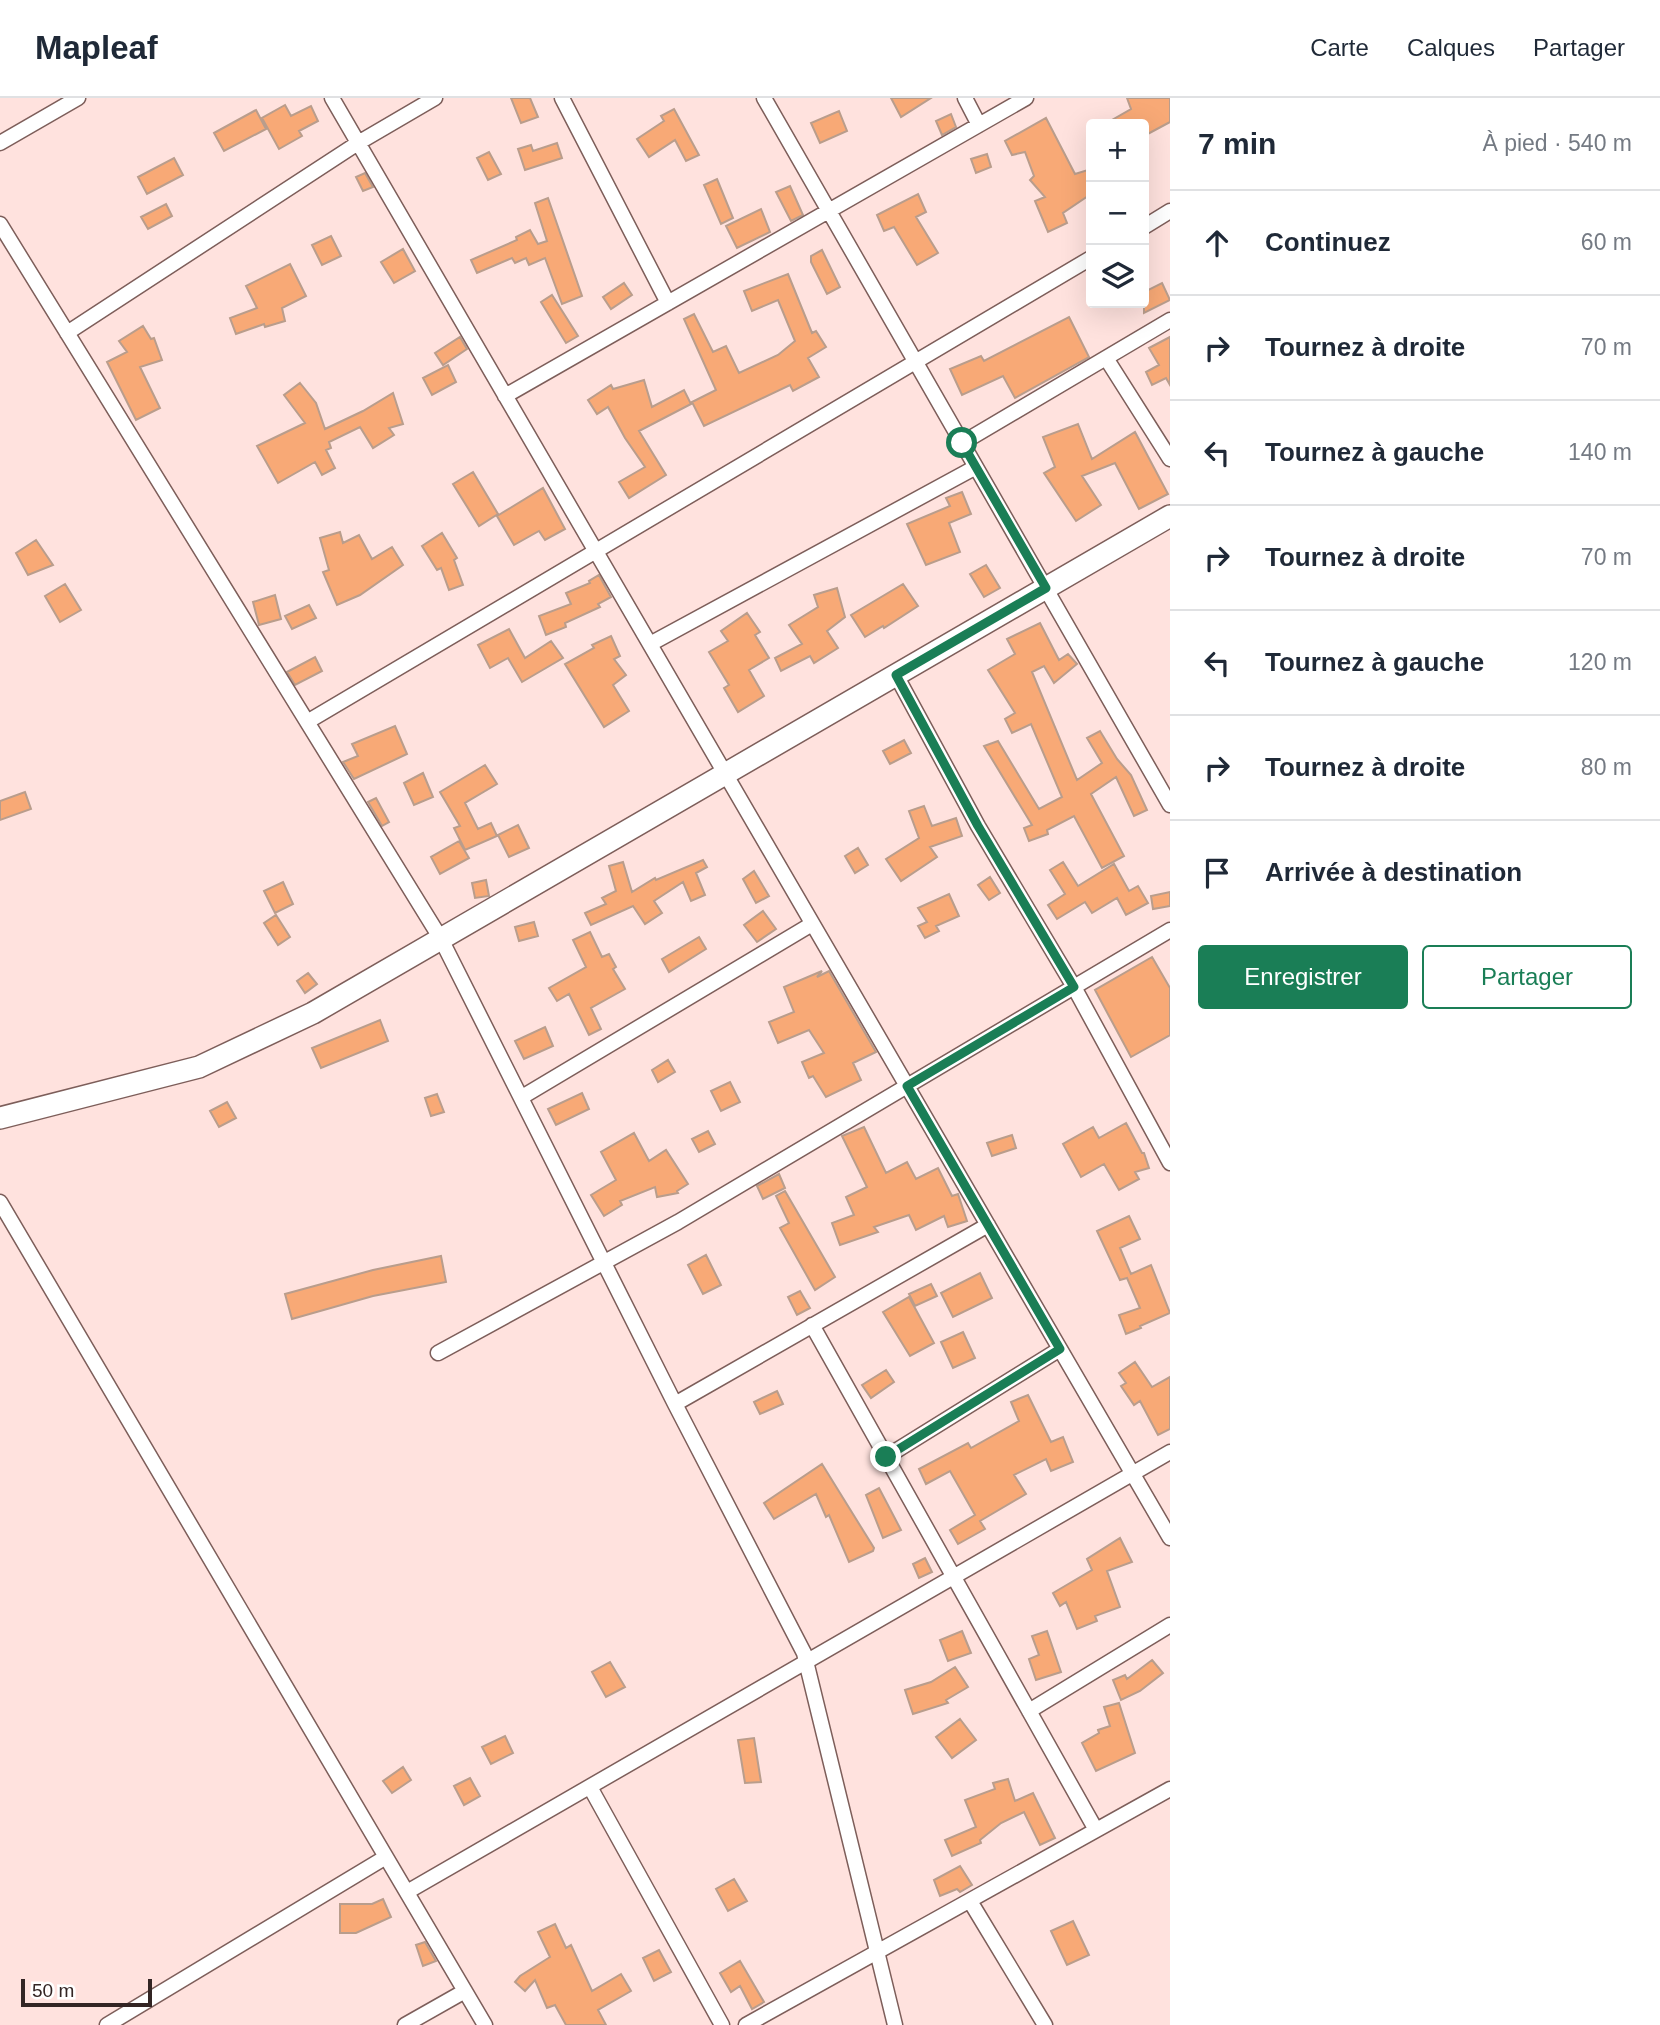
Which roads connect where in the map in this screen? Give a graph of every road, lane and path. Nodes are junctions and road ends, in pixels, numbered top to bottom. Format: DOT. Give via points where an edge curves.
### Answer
graph roads {
  1 [pos="78,98"];
  2 [pos="332,98"];
  3 [pos="435,98"];
  4 [pos="562,98"];
  5 [pos="764,98"];
  6 [pos="964,98"];
  7 [pos="1026,98"];
  8 [pos="979,125"];
  9 [pos="0,143"];
  10 [pos="358,143"];
  11 [pos="829,211"];
  12 [pos="1170,211"];
  13 [pos="0,224"];
  14 [pos="1149,224"];
  15 [pos="1086,261"];
  16 [pos="668,303"];
  17 [pos="1170,320"];
  18 [pos="67,333"];
  19 [pos="1106,358"];
  20 [pos="915,361"];
  21 [pos="505,396"];
  22 [pos="962,443"];
  23 [pos="1170,459"];
  24 [pos="976,467"];
  25 [pos="1170,516"];
  26 [pos="595,551"];
  27 [pos="1046,588"];
  28 [pos="650,644"];
  29 [pos="896,675"];
  30 [pos="307,722"];
  31 [pos="725,774"];
  32 [pos="1170,805"];
  33 [pos="812,923"];
  34 [pos="1170,930"];
  35 [pos="441,939"];
  36 [pos="1074,987"];
  37 [pos="907,1086"];
  38 [pos="522,1097"];
  39 [pos="0,1118"];
  40 [pos="1170,1163"];
  41 [pos="0,1202"];
  42 [pos="988,1224"];
  43 [pos="605,1262"];
  44 [pos="812,1325"];
  45 [pos="1060,1349"];
  46 [pos="438,1353"];
  47 [pos="675,1404"];
  48 [pos="1170,1452"];
  49 [pos="886,1457"];
  50 [pos="1133,1474"];
  51 [pos="1170,1538"];
  52 [pos="954,1577"];
  53 [pos="1170,1625"];
  54 [pos="806,1662"];
  55 [pos="1029,1711"];
  56 [pos="590,1787"];
  57 [pos="1170,1789"];
  58 [pos="1096,1830"];
  59 [pos="386,1857"];
  60 [pos="407,1892"];
  61 [pos="970,1901"];
  62 [pos="877,1953"];
  63 [pos="465,1991"];
  64 [pos="107,2025"];
  65 [pos="405,2025"];
  66 [pos="485,2025"];
  67 [pos="722,2025"];
  68 [pos="746,2025"];
  69 [pos="895,2025"];
  70 [pos="1045,2025"];
  1 -- 9 [label="street"];
  2 -- 10 [label="street"];
  3 -- 10 [label="street"];
  4 -- 16 [label="street"];
  5 -- 11 [label="street"];
  6 -- 8 [label="street"];
  7 -- 8 [label="street"];
  8 -- 11 [label="street"];
  10 -- 18 [label="street"];
  10 -- 21 [label="street"];
  11 -- 16 [label="street"];
  11 -- 20 [label="street"];
  12 -- 14 [label="street"];
  13 -- 18 [label="street"];
  15 -- 20 [label="street"];
  16 -- 21 [label="street"];
  17 -- 19 [label="street"];
  18 -- 30 [label="street"];
  19 -- 22 [label="street"];
  19 -- 23 [label="street"];
  20 -- 22 [label="street"];
  20 -- 26 [label="street"];
  21 -- 26 [label="street"];
  22 -- 24 [label="street"];
  24 -- 27 [label="street"];
  24 -- 28 [label="street"];
  25 -- 27 [label="street"];
  26 -- 28 [label="street"];
  26 -- 30 [label="street"];
  27 -- 29 [label="street"];
  27 -- 32 [label="street"];
  28 -- 31 [label="street"];
  29 -- 31 [label="street"];
  29 -- 36 [label="street" via="978,826"];
  30 -- 35 [label="street"];
  31 -- 33 [label="street"];
  31 -- 35 [label="street"];
  33 -- 37 [label="street"];
  33 -- 38 [label="street"];
  34 -- 36 [label="street"];
  35 -- 38 [label="street"];
  35 -- 39 [label="street" via="313,1013 199,1067"];
  36 -- 37 [label="street"];
  36 -- 40 [label="street"];
  37 -- 42 [label="street"];
  37 -- 43 [label="street"];
  38 -- 43 [label="street"];
  41 -- 59 [label="street"];
  42 -- 44 [label="street"];
  42 -- 45 [label="street"];
  43 -- 46 [label="street"];
  43 -- 47 [label="street"];
  44 -- 47 [label="street"];
  44 -- 49 [label="street"];
  45 -- 49 [label="street"];
  45 -- 50 [label="street"];
  47 -- 54 [label="street"];
  48 -- 50 [label="street"];
  49 -- 52 [label="street"];
  50 -- 51 [label="street"];
  50 -- 52 [label="street"];
  52 -- 54 [label="street"];
  52 -- 55 [label="street"];
  53 -- 55 [label="street"];
  54 -- 56 [label="street"];
  54 -- 62 [label="street"];
  55 -- 58 [label="street"];
  56 -- 60 [label="street"];
  56 -- 67 [label="street"];
  57 -- 58 [label="street"];
  58 -- 61 [label="street"];
  59 -- 60 [label="street"];
  59 -- 64 [label="street"];
  60 -- 63 [label="street"];
  61 -- 62 [label="street"];
  61 -- 70 [label="street"];
  62 -- 68 [label="street"];
  62 -- 69 [label="street"];
  63 -- 65 [label="street"];
  63 -- 66 [label="street"];
}
